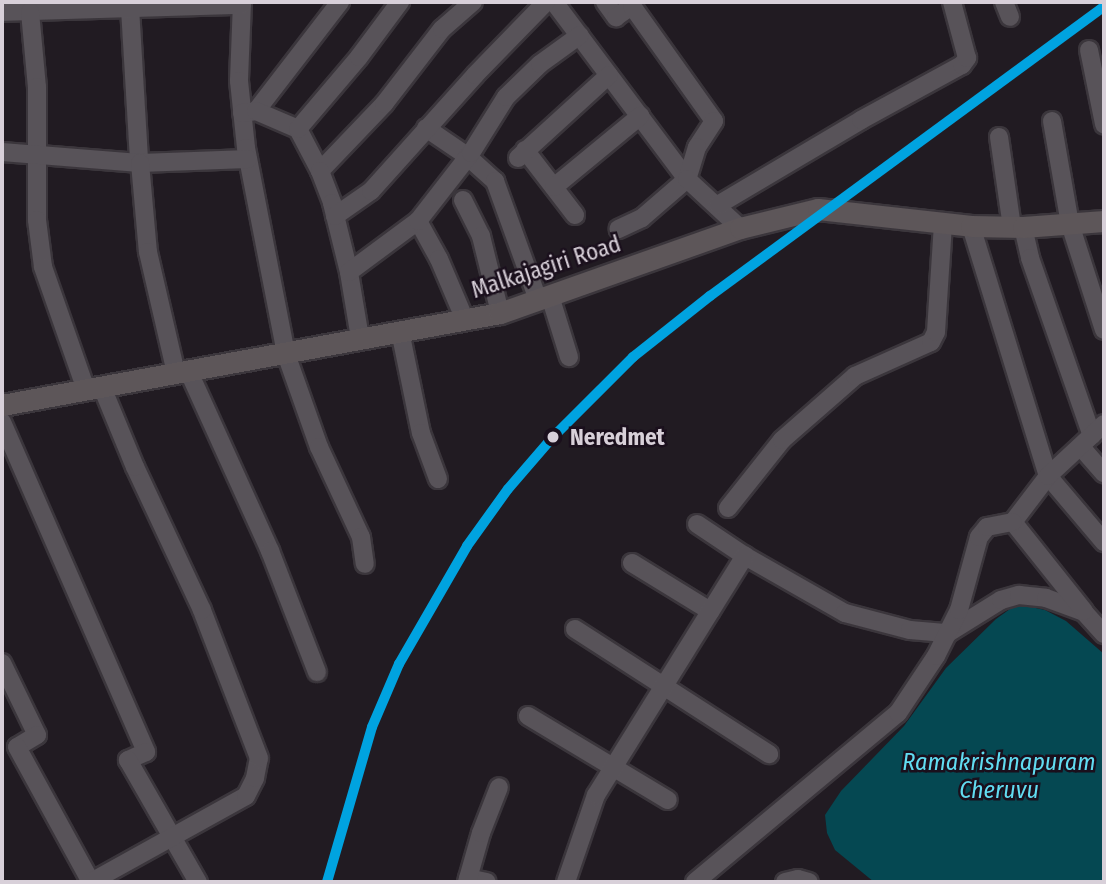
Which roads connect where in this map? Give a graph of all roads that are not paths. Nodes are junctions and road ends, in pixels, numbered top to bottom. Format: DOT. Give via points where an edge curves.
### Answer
graph roads {
  1 [pos="340,2"];
  2 [pos="400,2"];
  3 [pos="473,2"];
  4 [pos="546,2"];
  5 [pos="554,2"];
  6 [pos="605,2"];
  7 [pos="952,2"];
  8 [pos="242,4"];
  9 [pos="130,8"];
  10 [pos="2,12"];
  11 [pos="30,12"];
  12 [pos="580,35"];
  13 [pos="1089,50"];
  14 [pos="609,75"];
  15 [pos="249,112"];
  16 [pos="640,116"];
  17 [pos="1052,121"];
  18 [pos="1104,124"];
  19 [pos="426,128"];
  20 [pos="298,129"];
  21 [pos="999,137"];
  22 [pos="2,152"];
  23 [pos="39,155"];
  24 [pos="467,156"];
  25 [pos="248,159"];
  26 [pos="140,162"];
  27 [pos="320,171"];
  28 [pos="687,179"];
  29 [pos="554,187"];
  30 [pos="463,200"];
  31 [pos="718,205"];
  32 [pos="575,215"];
  33 [pos="335,216"];
  34 [pos="1104,220"];
  35 [pos="418,221"];
  36 [pos="943,223"];
  37 [pos="1070,224"];
  38 [pos="971,226"];
  39 [pos="1017,227"];
  40 [pos="740,228"];
  41 [pos="618,229"];
  42 [pos="349,272"];
  43 [pos="544,298"];
  44 [pos="500,313"];
  45 [pos="465,320"];
  46 [pos="1104,330"];
  47 [pos="400,331"];
  48 [pos="360,338"];
  49 [pos="286,354"];
  50 [pos="569,357"];
  51 [pos="182,372"];
  52 [pos="94,388"];
  53 [pos="2,405"];
  54 [pos="2,422"];
  55 [pos="1092,436"];
  56 [pos="1104,473"];
  57 [pos="1048,475"];
  58 [pos="438,479"];
  59 [pos="728,508"];
  60 [pos="1013,522"];
  61 [pos="697,524"];
  62 [pos="1104,542"];
  63 [pos="745,556"];
  64 [pos="632,563"];
  65 [pos="365,564"];
  66 [pos="710,611"];
  67 [pos="1084,612"];
  68 [pos="575,629"];
  69 [pos="948,633"];
  70 [pos="1104,634"];
  71 [pos="2,663"];
  72 [pos="317,672"];
  73 [pos="664,687"];
  74 [pos="528,716"];
  75 [pos="769,754"];
  76 [pos="614,767"];
  77 [pos="499,787"];
  78 [pos="668,800"];
  79 [pos="171,838"];
  80 [pos="468,880"];
  81 [pos="91,882"];
  82 [pos="198,882"];
  83 [pos="487,882"];
  84 [pos="566,882"];
  85 [pos="695,882"];
  86 [pos="785,882"];
  87 [pos="809,882"];
  1 -- 15 [label="street"];
  2 -- 20 [label="street"];
  3 -- 27 [label="street" via="442,29 384,104"];
  4 -- 19 [label="street"];
  5 -- 12 [label="street"];
  6 -- 28 [label="street" via="616,17 632,6 714,121 697,147"];
  7 -- 31 [label="street" via="967,58 962,65"];
  8 -- 9 [label="street"];
  8 -- 15 [label="street" via="239,81"];
  9 -- 11 [label="street"];
  9 -- 26 [label="street"];
  10 -- 11 [label="street"];
  11 -- 23 [label="street"];
  12 -- 14 [label="street"];
  12 -- 24 [label="street" via="506,97"];
  13 -- 18 [label="street"];
  14 -- 16 [label="street"];
  14 -- 29 [label="street" via="522,154"];
  15 -- 20 [label="street"];
  15 -- 25 [label="street"];
  16 -- 28 [label="street"];
  16 -- 29 [label="street"];
  17 -- 37 [label="street"];
  19 -- 24 [label="street"];
  19 -- 33 [label="street" via="371,191"];
  20 -- 27 [label="street"];
  21 -- 39 [label="street"];
  22 -- 23 [label="street"];
  23 -- 26 [label="street"];
  23 -- 52 [label="street" via="37,220 43,267"];
  24 -- 35 [label="street"];
  24 -- 43 [label="street" via="495,181"];
  25 -- 26 [label="street"];
  25 -- 49 [label="street"];
  26 -- 51 [label="street" via="148,252"];
  27 -- 33 [label="street"];
  28 -- 31 [label="street"];
  28 -- 41 [label="street" via="642,218"];
  29 -- 32 [label="street"];
  30 -- 44 [label="street" via="481,236"];
  31 -- 40 [label="street"];
  33 -- 42 [label="street"];
  34 -- 37 [label="main road, Malkajagiri Road"];
  35 -- 42 [label="street"];
  35 -- 45 [label="street"];
  36 -- 38 [label="main road, Malkajagiri Road"];
  36 -- 40 [label="main road, Malkajagiri Road" via="818,209"];
  36 -- 59 [label="street" via="936,332 931,342 855,376 782,440"];
  37 -- 39 [label="main road, Malkajagiri Road"];
  37 -- 46 [label="street"];
  38 -- 39 [label="main road, Malkajagiri Road"];
  38 -- 57 [label="street"];
  39 -- 55 [label="street"];
  40 -- 43 [label="main road, Malkajagiri Road"];
  42 -- 48 [label="street"];
  43 -- 44 [label="main road, Malkajagiri Road"];
  43 -- 50 [label="street"];
  44 -- 45 [label="main road, Malkajagiri Road"];
  45 -- 47 [label="main road, Malkajagiri Road"];
  47 -- 48 [label="main road, Malkajagiri Road"];
  47 -- 58 [label="street" via="421,433"];
  48 -- 49 [label="main road, Malkajagiri Road"];
  49 -- 51 [label="main road, Malkajagiri Road"];
  49 -- 65 [label="street" via="319,447 362,537"];
  51 -- 52 [label="main road, Malkajagiri Road"];
  51 -- 72 [label="street" via="270,551"];
  52 -- 53 [label="main road, Malkajagiri Road"];
  52 -- 79 [label="street" via="202,610 259,758 246,796"];
  54 -- 79 [label="street" via="146,752 128,760"];
  55 -- 56 [label="street"];
  55 -- 57 [label="street"];
  57 -- 60 [label="street"];
  57 -- 62 [label="street"];
  60 -- 67 [label="street"];
  60 -- 69 [label="street" via="987,527 979,537"];
  61 -- 63 [label="street"];
  63 -- 66 [label="street"];
  63 -- 69 [label="street" via="845,613 910,630"];
  64 -- 66 [label="street"];
  66 -- 73 [label="street"];
  67 -- 69 [label="street" via="1046,598 1019,595 1000,600"];
  67 -- 70 [label="street"];
  68 -- 73 [label="street"];
  69 -- 85 [label="street" via="898,713 878,733"];
  71 -- 81 [label="street" via="37,735 17,747"];
  73 -- 75 [label="street"];
  73 -- 76 [label="street"];
  74 -- 76 [label="street"];
  76 -- 78 [label="street"];
  76 -- 84 [label="street" via="596,795"];
  77 -- 80 [label="street"];
  79 -- 81 [label="street"];
  79 -- 82 [label="street"];
  80 -- 83 [label="street"];
  86 -- 87 [label="street"];
}
